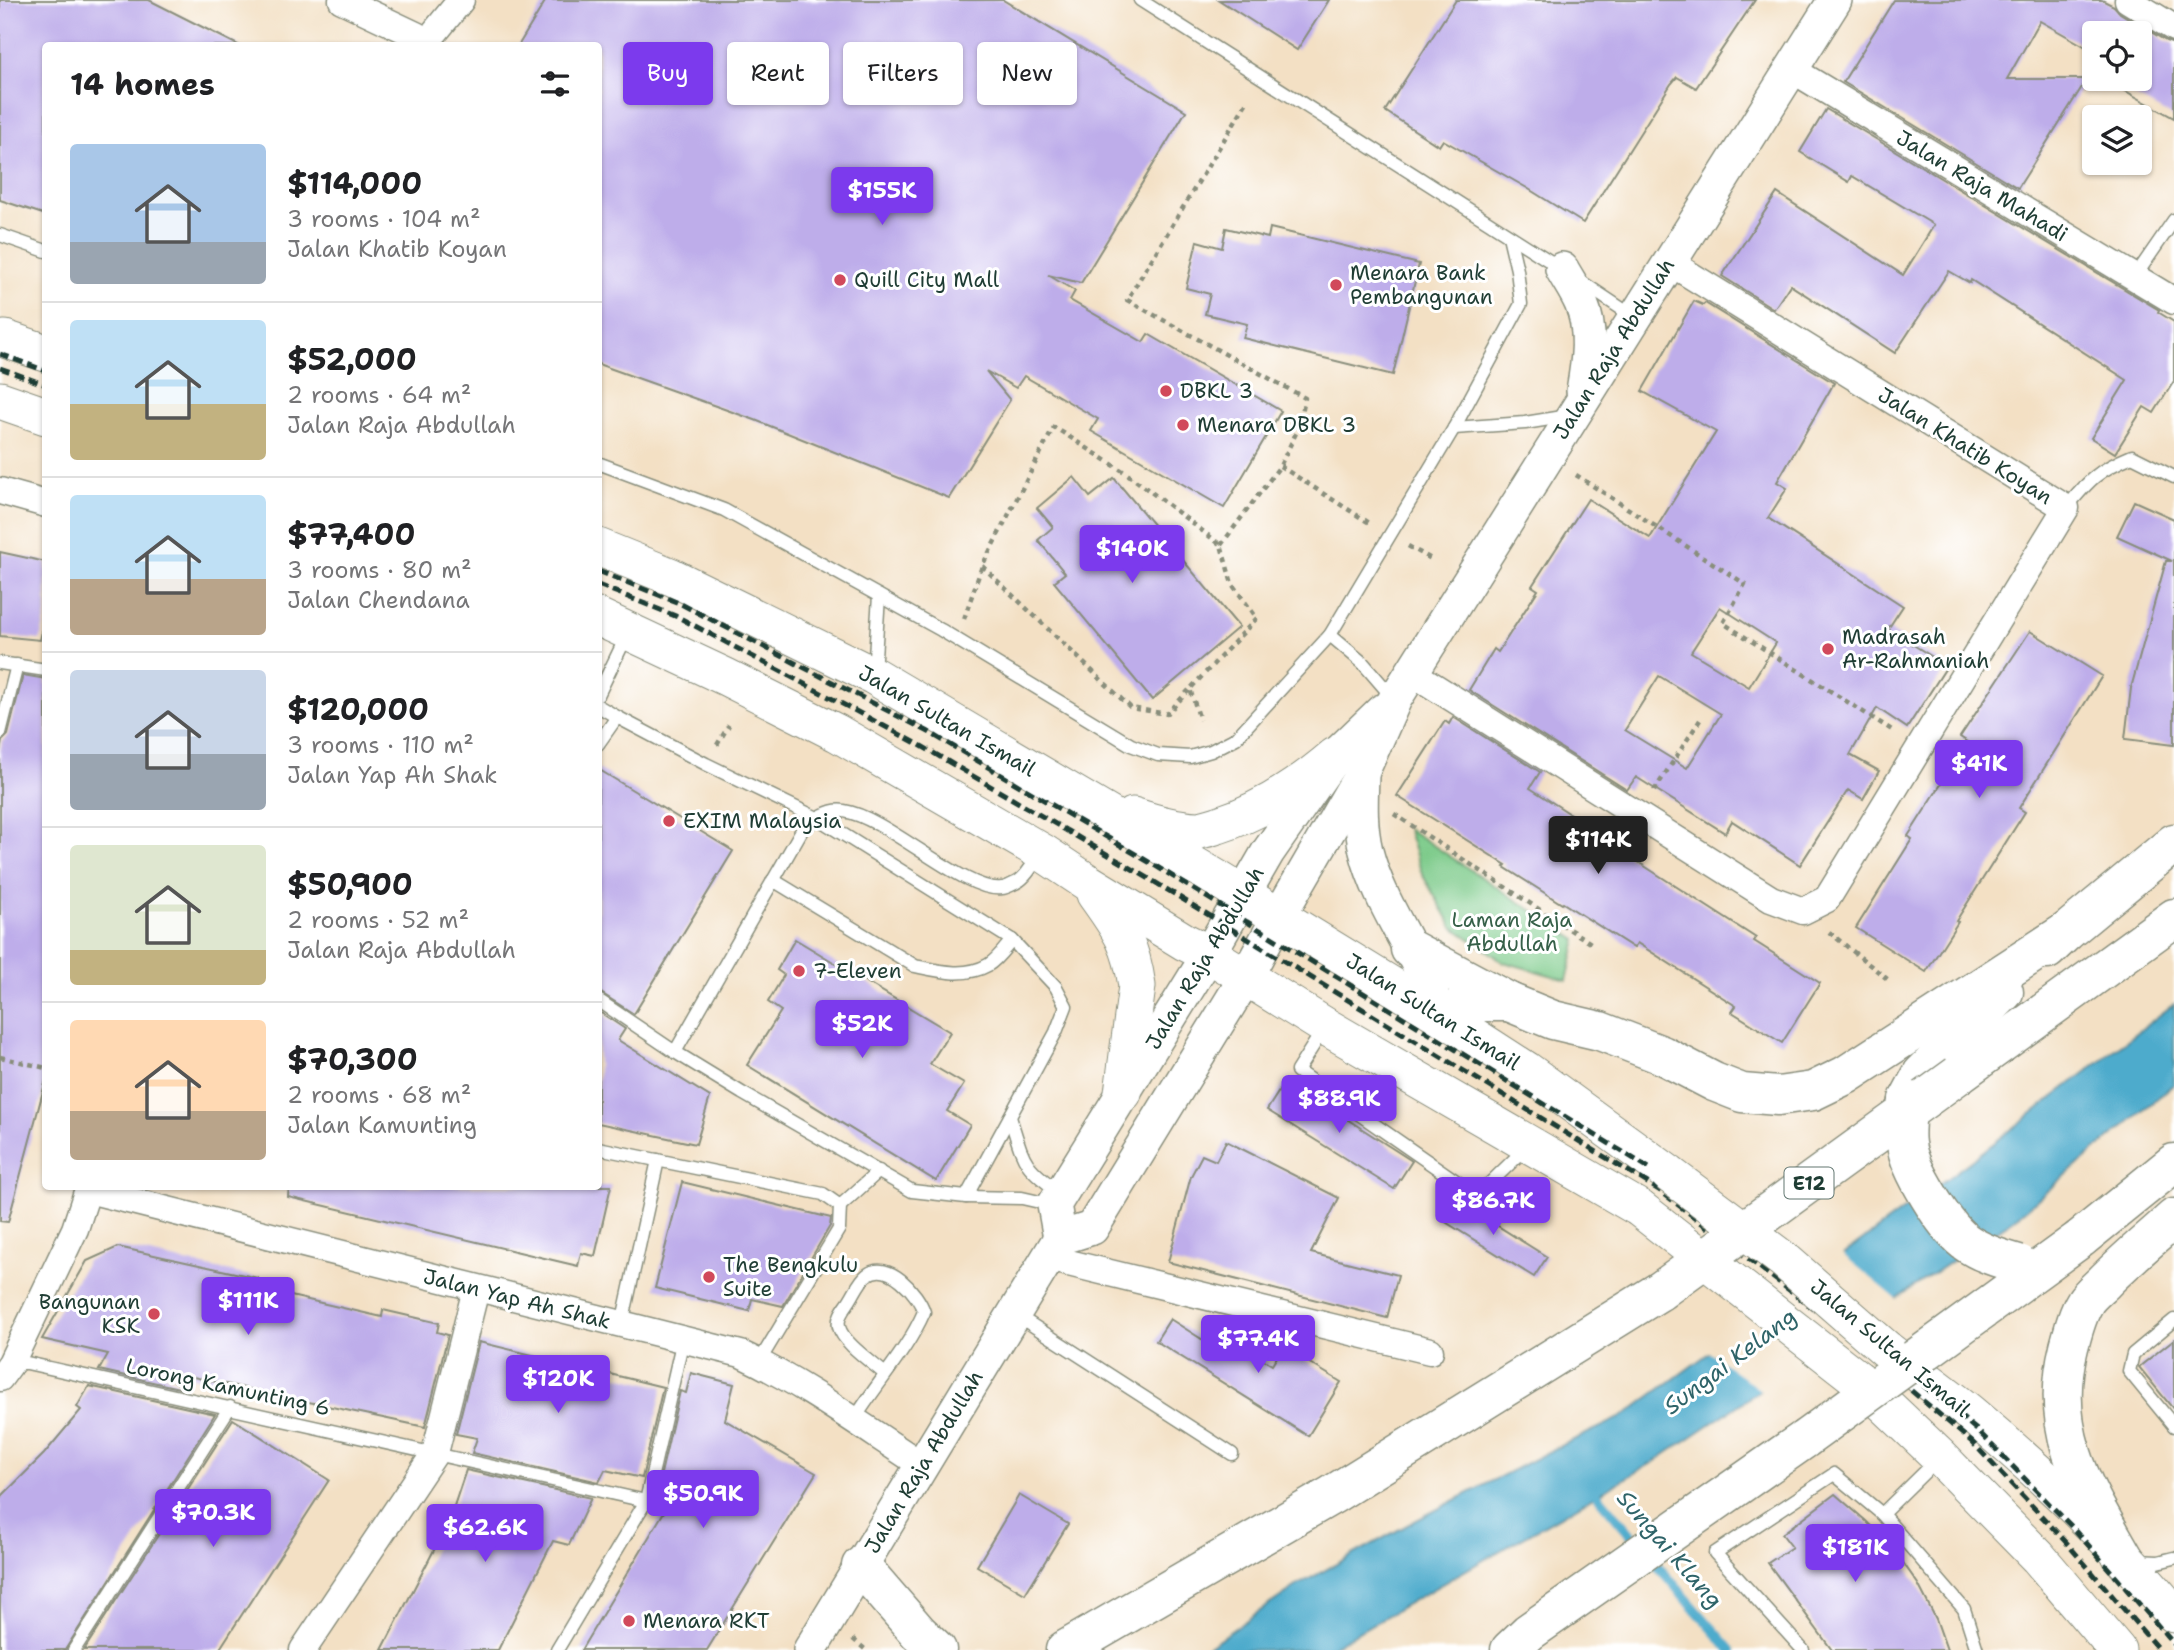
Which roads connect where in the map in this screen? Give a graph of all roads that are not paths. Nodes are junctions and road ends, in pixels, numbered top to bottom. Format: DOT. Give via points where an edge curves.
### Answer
graph roads {
  1 [pos="342,0"];
  2 [pos="461,0"];
  3 [pos="1140,0"];
  4 [pos="1835,0"];
  5 [pos="2128,0"];
  6 [pos="2174,28"];
  7 [pos="426,39"];
  8 [pos="1791,69"];
  9 [pos="2174,220"];
  10 [pos="0,235"];
  11 [pos="1509,236"];
  12 [pos="42,250"];
  13 [pos="1669,262"];
  14 [pos="1562,269"];
  15 [pos="2134,278"];
  16 [pos="2174,301"];
  17 [pos="1634,317"];
  18 [pos="0,400"];
  19 [pos="1577,408"];
  20 [pos="42,415"];
  21 [pos="1454,428"];
  22 [pos="602,464"];
  23 [pos="2174,477"];
  24 [pos="0,491"];
  25 [pos="42,503"];
  26 [pos="2066,508"];
  27 [pos="602,549"];
  28 [pos="879,596"];
  29 [pos="614,624"];
  30 [pos="1330,635"];
  31 [pos="0,663"];
  32 [pos="17,665"];
  33 [pos="42,669"];
  34 [pos="874,676"];
  35 [pos="602,677"];
  36 [pos="1403,686"];
  37 [pos="602,708"];
  38 [pos="617,717"];
  39 [pos="0,733"];
  40 [pos="602,738"];
  41 [pos="1349,765"];
  42 [pos="1079,798"];
  43 [pos="817,817"];
  44 [pos="2172,845"];
  45 [pos="1042,852"];
  46 [pos="773,880"];
  47 [pos="1087,882"];
  48 [pos="1242,895"];
  49 [pos="1279,916"];
  50 [pos="2174,918"];
  51 [pos="2066,932"];
  52 [pos="1012,940"];
  53 [pos="1410,949"];
  54 [pos="1209,954"];
  55 [pos="1246,977"];
  56 [pos="1509,1002"];
  57 [pos="602,1003"];
  58 [pos="1439,1015"];
  59 [pos="1325,1026"];
  60 [pos="675,1052"];
  61 [pos="1123,1093"];
  62 [pos="1010,1117"];
  63 [pos="1529,1144"];
  64 [pos="602,1148"];
  65 [pos="658,1160"];
  66 [pos="2174,1163"];
  67 [pos="878,1171"];
  68 [pos="87,1190"];
  69 [pos="96,1190"];
  70 [pos="966,1197"];
  71 [pos="1058,1199"];
  72 [pos="840,1206"];
  73 [pos="2174,1212"];
  74 [pos="2174,1218"];
  75 [pos="1054,1248"];
  76 [pos="476,1289"];
  77 [pos="1014,1314"];
  78 [pos="2174,1320"];
  79 [pos="622,1324"];
  80 [pos="683,1339"];
  81 [pos="1430,1351"];
  82 [pos="759,1362"];
  83 [pos="6,1371"];
  84 [pos="885,1374"];
  85 [pos="230,1407"];
  86 [pos="854,1419"];
  87 [pos="2174,1426"];
  88 [pos="435,1452"];
  89 [pos="1232,1454"];
  90 [pos="1940,1457"];
  91 [pos="922,1465"];
  92 [pos="646,1501"];
  93 [pos="1882,1514"];
  94 [pos="2174,1558"];
  95 [pos="2126,1560"];
  96 [pos="861,1566"];
  97 [pos="2174,1614"];
  98 [pos="74,1650"];
  99 [pos="303,1650"];
  100 [pos="557,1650"];
  101 [pos="810,1650"];
  102 [pos="937,1650"];
  103 [pos="1065,1650"];
  104 [pos="1510,1650"];
  105 [pos="1803,1650"];
  106 [pos="1977,1650"];
  107 [pos="2117,1650"];
  1 -- 7 [label="street"];
  2 -- 7 [label="street"];
  3 -- 11 [label="lane"];
  4 -- 8 [label="street, Jalan Raja Abdullah"];
  5 -- 6 [label="street"];
  8 -- 13 [label="street, Jalan Raja Abdullah"];
  8 -- 15 [label="street, Jalan Raja Mahadi"];
  9 -- 15 [label="lane"];
  10 -- 12 [label="lane"];
  11 -- 14 [label="lane"];
  11 -- 21 [label="lane" via="1521,303"];
  13 -- 17 [label="street, Jalan Raja Abdullah"];
  13 -- 26 [label="street, Jalan Khatib Koyan"];
  14 -- 17 [label="lane"];
  14 -- 19 [label="street" via="1582,305 1587,328 1589,351"];
  15 -- 16 [label="street, Jalan Raja Mahadi"];
  17 -- 19 [label="street, Jalan Raja Abdullah"];
  18 -- 20 [label="main road"];
  19 -- 21 [label="lane" via="1525,423"];
  19 -- 36 [label="street, Jalan Raja Abdullah"];
  21 -- 30 [label="lane"];
  22 -- 28 [label="lane" via="724,510"];
  23 -- 26 [label="lane" via="2132,456 2089,480"];
  24 -- 25 [label="street"];
  26 -- 36 [label="street, Jalan Khatib Koyan" via="1827,899 1802,911 1771,898 1638,815"];
  27 -- 34 [label="main road, Jalan Sultan Ismail" via="672,577"];
  28 -- 30 [label="lane" via="1131,745 1158,755 1190,757 1236,738"];
  28 -- 34 [label="lane"];
  29 -- 35 [label="lane"];
  29 -- 45 [label="main road" via="837,733"];
  30 -- 36 [label="lane" via="1363,663"];
  31 -- 32 [label="lane"];
  32 -- 33 [label="lane"];
  32 -- 39 [label="lane"];
  34 -- 42 [label="main road, Jalan Sultan Ismail"];
  36 -- 41 [label="street, Jalan Raja Abdullah"];
  37 -- 38 [label="lane"];
  38 -- 40 [label="lane"];
  38 -- 43 [label="lane"];
  41 -- 42 [label="main road" via="1308,779 1244,817 1200,830 1161,825"];
  41 -- 48 [label="street, Jalan Raja Abdullah" via="1268,852"];
  41 -- 49 [label="street, Jalan Raja Abdullah"];
  41 -- 53 [label="street" via="1376,881"];
  42 -- 48 [label="main road, Jalan Sultan Ismail"];
  43 -- 45 [label="lane" via="842,810 872,821 964,876 1001,889 1020,881"];
  43 -- 46 [label="lane" via="802,830"];
  43 -- 52 [label="lane"];
  44 -- 51 [label="highway"];
  45 -- 47 [label="main road"];
  46 -- 52 [label="lane" via="915,966 965,973 989,964"];
  46 -- 60 [label="lane"];
  47 -- 54 [label="main road"];
  47 -- 61 [label="main road" via="1123,933 1133,958 1137,986"];
  48 -- 49 [label="main road, Jalan Sultan Ismail"];
  48 -- 54 [label="street, Jalan Raja Abdullah"];
  49 -- 55 [label="street, Jalan Raja Abdullah"];
  49 -- 58 [label="main road, Jalan Sultan Ismail"];
  50 -- 103 [label="highway, E12, bridge" via="1660,1291 1332,1495"];
  51 -- 56 [label="highway" via="1846,1075 1813,1091 1778,1096 1742,1093 1600,1031 1553,1020"];
  51 -- 73 [label="highway, bridge" via="1922,1074 1908,1100 1906,1144 1916,1172 1933,1203 1964,1240 2019,1264 2051,1268 2083,1264"];
  52 -- 62 [label="lane" via="1056,987 1066,1006"];
  53 -- 56 [label="highway"];
  53 -- 58 [label="street"];
  54 -- 55 [label="main road"];
  54 -- 61 [label="street, Jalan Raja Abdullah"];
  55 -- 59 [label="main road"];
  55 -- 75 [label="street, Jalan Raja Abdullah" via="1092,1228"];
  56 -- 58 [label="highway" via="1476,1002"];
  57 -- 60 [label="lane"];
  58 -- 95 [label="main road, Jalan Sultan Ismail, bridge" via="1525,1070 1784,1259 2051,1485"];
  59 -- 63 [label="main road"];
  59 -- 63 [label="lane" via="1297,1071 1466,1188 1479,1191 1486,1187"];
  60 -- 67 [label="lane"];
  61 -- 71 [label="street, Jalan Raja Abdullah"];
  62 -- 70 [label="lane"];
  62 -- 71 [label="lane" via="1025,1163"];
  63 -- 90 [label="main road, bridge" via="1639,1208 1859,1380"];
  64 -- 65 [label="lane"];
  65 -- 72 [label="lane" via="823,1194"];
  65 -- 79 [label="lane"];
  66 -- 104 [label="highway, bridge" via="2080,1239"];
  67 -- 70 [label="lane" via="912,1191"];
  67 -- 72 [label="lane"];
  68 -- 83 [label="street" via="75,1229"];
  69 -- 76 [label="street, Jalan Yap Ah Shak"];
  70 -- 71 [label="lane"];
  71 -- 75 [label="street"];
  72 -- 82 [label="lane" via="839,1229"];
  74 -- 95 [label="highway" via="2085,1301 2063,1369 2063,1410 2070,1450 2086,1491"];
  75 -- 77 [label="street, Jalan Raja Abdullah"];
  75 -- 81 [label="street"];
  76 -- 79 [label="street, Jalan Yap Ah Shak"];
  76 -- 88 [label="street"];
  77 -- 89 [label="lane"];
  77 -- 91 [label="street, Jalan Raja Abdullah"];
  78 -- 87 [label="lane" via="2133,1354 2129,1371"];
  79 -- 80 [label="street, Jalan Yap Ah Shak"];
  80 -- 82 [label="street, Jalan Yap Ah Shak"];
  80 -- 92 [label="lane"];
  82 -- 86 [label="street, Jalan Yap Ah Shak"];
  83 -- 85 [label="lane, Lorong Kamunting 6" via="27,1363"];
  84 -- 84 [label="lane" via="924,1312 905,1284 880,1271 866,1276 840,1315 838,1326 844,1338"];
  84 -- 86 [label="lane"];
  85 -- 88 [label="lane, Lorong Kamunting 6"];
  85 -- 98 [label="lane"];
  86 -- 91 [label="street, Jalan Yap Ah Shak"];
  88 -- 92 [label="lane, Lorong Kamunting 6"];
  88 -- 99 [label="street"];
  90 -- 93 [label="lane"];
  90 -- 107 [label="main road" via="2038,1557"];
  91 -- 96 [label="street, Jalan Raja Abdullah"];
  92 -- 100 [label="lane"];
  93 -- 105 [label="lane" via="1834,1474 1715,1553"];
  93 -- 106 [label="lane" via="1964,1609"];
  94 -- 95 [label="lane"];
  95 -- 97 [label="main road, Jalan Sultan Ismail"];
  96 -- 101 [label="street, Jalan Raja Abdullah"];
  96 -- 102 [label="highway"];
}
